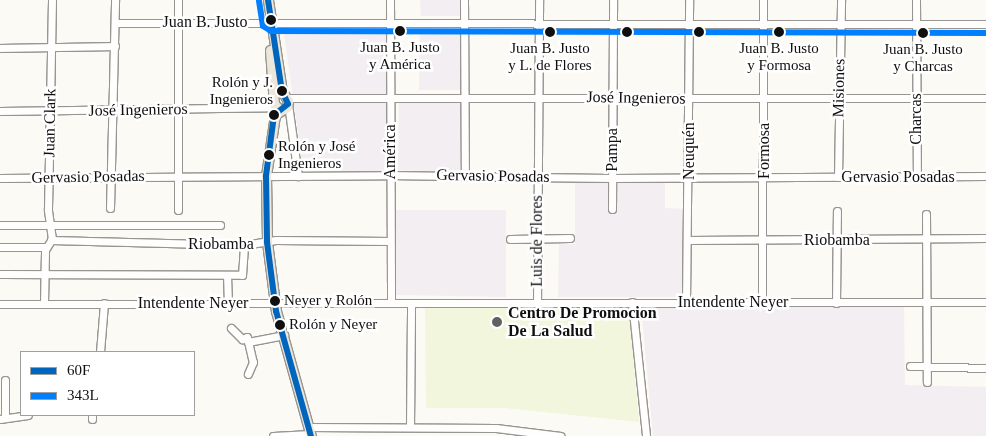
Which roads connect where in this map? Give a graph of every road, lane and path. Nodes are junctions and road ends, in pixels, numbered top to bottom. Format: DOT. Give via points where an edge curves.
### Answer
graph roads {
  1 [pos="52,0"];
  2 [pos="115,0"];
  3 [pos="178,0"];
  4 [pos="263,0"];
  5 [pos="268,0"];
  6 [pos="390,0"];
  7 [pos="464,0"];
  8 [pos="539,0"];
  9 [pos="613,0"];
  10 [pos="689,0"];
  11 [pos="763,0"];
  12 [pos="840,0"];
  13 [pos="916,0"];
  14 [pos="178,21"];
  15 [pos="269,22"];
  16 [pos="390,22"];
  17 [pos="464,22"];
  18 [pos="115,23"];
  19 [pos="539,23"];
  20 [pos="613,24"];
  21 [pos="689,24"];
  22 [pos="763,24"];
  23 [pos="841,24"];
  24 [pos="916,24"];
  25 [pos="986,24"];
  26 [pos="115,46"];
  27 [pos="51,47"];
  28 [pos="0,48"];
  29 [pos="390,96"];
  30 [pos="464,96"];
  31 [pos="537,96"];
  32 [pos="764,98"];
  33 [pos="838,98"];
  34 [pos="916,98"];
  35 [pos="986,98"];
  36 [pos="612,99"];
  37 [pos="689,99"];
  38 [pos="280,105"];
  39 [pos="180,109"];
  40 [pos="113,110"];
  41 [pos="0,111"];
  42 [pos="50,111"];
  43 [pos="390,175"];
  44 [pos="266,176"];
  45 [pos="298,176"];
  46 [pos="464,176"];
  47 [pos="537,176"];
  48 [pos="838,176"];
  49 [pos="986,176"];
  50 [pos="111,177"];
  51 [pos="178,177"];
  52 [pos="917,177"];
  53 [pos="0,178"];
  54 [pos="49,178"];
  55 [pos="612,178"];
  56 [pos="689,178"];
  57 [pos="764,178"];
  58 [pos="110,208"];
  59 [pos="612,209"];
  60 [pos="178,210"];
  61 [pos="837,211"];
  62 [pos="926,214"];
  63 [pos="51,224"];
  64 [pos="0,225"];
  65 [pos="220,225"];
  66 [pos="510,238"];
  67 [pos="537,238"];
  68 [pos="570,238"];
  69 [pos="986,238"];
  70 [pos="926,239"];
  71 [pos="688,240"];
  72 [pos="763,240"];
  73 [pos="837,240"];
  74 [pos="390,241"];
  75 [pos="267,242"];
  76 [pos="49,244"];
  77 [pos="244,245"];
  78 [pos="0,247"];
  79 [pos="45,273"];
  80 [pos="0,274"];
  81 [pos="228,275"];
  82 [pos="926,301"];
  83 [pos="228,302"];
  84 [pos="275,302"];
  85 [pos="632,302"];
  86 [pos="686,302"];
  87 [pos="762,302"];
  88 [pos="986,302"];
  89 [pos="104,303"];
  90 [pos="411,303"];
  91 [pos="537,303"];
  92 [pos="836,303"];
  93 [pos="0,304"];
  94 [pos="44,304"];
  95 [pos="391,304"];
  96 [pos="231,328"];
  97 [pos="284,335"];
  98 [pos="248,342"];
  99 [pos="100,351"];
  100 [pos="910,366"];
  101 [pos="928,367"];
  102 [pos="986,368"];
  103 [pos="248,374"];
  104 [pos="5,380"];
  105 [pos="927,382"];
  106 [pos="20,416"];
  107 [pos="3,418"];
  108 [pos="340,427"];
  109 [pos="410,428"];
  110 [pos="496,428"];
  111 [pos="309,432"];
  112 [pos="274,436"];
  113 [pos="342,436"];
  114 [pos="496,436"];
  115 [pos="561,436"];
  116 [pos="646,436"];
  1 -- 27 [label="street, Juan Clark"];
  2 -- 18 [label="street"];
  3 -- 14 [label="street"];
  4 -- 15 [label="main road"];
  5 -- 15 [label="main road"];
  6 -- 16 [label="street, América"];
  7 -- 17 [label="street"];
  8 -- 19 [label="street, Luis de Flores"];
  9 -- 20 [label="street, Pampa"];
  10 -- 21 [label="street, Neuquén"];
  11 -- 22 [label="street, Formosa"];
  12 -- 23 [label="street, Misiones"];
  13 -- 24 [label="street, Charcas"];
  14 -- 15 [label="street, Juan B. Justo"];
  14 -- 18 [label="street, Juan B. Justo"];
  14 -- 39 [label="street"];
  15 -- 16 [label="street, Juan B. Justo"];
  15 -- 38 [label="main road"];
  16 -- 17 [label="street, Juan B. Justo"];
  16 -- 29 [label="street, América"];
  17 -- 19 [label="street, Juan B. Justo"];
  17 -- 30 [label="street"];
  18 -- 26 [label="street"];
  19 -- 20 [label="street, Juan B. Justo"];
  19 -- 31 [label="street, Luis de Flores"];
  20 -- 21 [label="street, Juan B. Justo"];
  20 -- 36 [label="street, Pampa"];
  21 -- 22 [label="street, Juan B. Justo"];
  21 -- 37 [label="street, Neuquén"];
  22 -- 23 [label="street, Juan B. Justo"];
  22 -- 32 [label="street, Formosa"];
  23 -- 24 [label="street, Juan B. Justo"];
  23 -- 33 [label="street, Misiones"];
  24 -- 25 [label="street, Juan B. Justo"];
  24 -- 34 [label="street, Charcas"];
  26 -- 27 [label="street"];
  26 -- 40 [label="street"];
  27 -- 28 [label="street"];
  27 -- 42 [label="street, Juan Clark"];
  29 -- 30 [label="street, José Ingenieros"];
  29 -- 38 [label="street, José Ingenieros"];
  29 -- 43 [label="street, América"];
  30 -- 31 [label="street, José Ingenieros"];
  30 -- 46 [label="street"];
  31 -- 36 [label="street, José Ingenieros"];
  31 -- 47 [label="street, Luis de Flores"];
  32 -- 33 [label="street, José Ingenieros"];
  32 -- 37 [label="street, José Ingenieros"];
  32 -- 57 [label="street, Formosa"];
  33 -- 34 [label="street, José Ingenieros"];
  33 -- 48 [label="street, Misiones"];
  34 -- 35 [label="street, José Ingenieros"];
  34 -- 52 [label="street, Charcas"];
  36 -- 37 [label="street, José Ingenieros"];
  36 -- 55 [label="street, Pampa"];
  37 -- 56 [label="street, Neuquén"];
  38 -- 39 [label="street, José Ingenieros"];
  38 -- 44 [label="main road"];
  38 -- 45 [label="street"];
  39 -- 40 [label="street, José Ingenieros"];
  39 -- 51 [label="street"];
  40 -- 42 [label="street, José Ingenieros"];
  40 -- 50 [label="street"];
  41 -- 42 [label="street, José Ingenieros"];
  42 -- 54 [label="street, Juan Clark"];
  43 -- 45 [label="street, Gervasio Posadas"];
  43 -- 46 [label="street, Gervasio Posadas"];
  43 -- 74 [label="street, América"];
  44 -- 45 [label="street, Gervasio Posadas"];
  44 -- 51 [label="street, Gervasio Posadas"];
  44 -- 75 [label="main road"];
  46 -- 47 [label="street, Gervasio Posadas"];
  47 -- 55 [label="street, Gervasio Posadas"];
  47 -- 67 [label="street, Luis de Flores"];
  48 -- 52 [label="street, Gervasio Posadas"];
  48 -- 57 [label="street, Gervasio Posadas"];
  49 -- 52 [label="street, Gervasio Posadas"];
  50 -- 51 [label="street, Gervasio Posadas"];
  50 -- 54 [label="street, Gervasio Posadas"];
  50 -- 58 [label="street"];
  51 -- 60 [label="street"];
  53 -- 54 [label="street, Gervasio Posadas"];
  54 -- 63 [label="street, Juan Clark"];
  55 -- 56 [label="street, Gervasio Posadas"];
  55 -- 59 [label="street, Pampa"];
  56 -- 57 [label="street, Gervasio Posadas"];
  56 -- 71 [label="street, Neuquén"];
  57 -- 72 [label="street, Formosa"];
  61 -- 73 [label="street"];
  62 -- 70 [label="street"];
  63 -- 64 [label="street"];
  63 -- 65 [label="street"];
  63 -- 76 [label="street, Juan Clark"];
  66 -- 67 [label="street"];
  67 -- 68 [label="street"];
  67 -- 91 [label="street, Luis de Flores"];
  69 -- 70 [label="street, Riobamba"];
  70 -- 73 [label="street, Riobamba"];
  70 -- 82 [label="street"];
  71 -- 72 [label="street, Riobamba"];
  71 -- 86 [label="street, Neuquén"];
  72 -- 73 [label="street, Riobamba"];
  72 -- 87 [label="street, Formosa"];
  73 -- 92 [label="street"];
  74 -- 75 [label="street, Riobamba"];
  74 -- 95 [label="street, América"];
  75 -- 77 [label="street, Riobamba"];
  75 -- 84 [label="main road"];
  76 -- 77 [label="street, Riobamba"];
  76 -- 78 [label="street, Riobamba"];
  76 -- 79 [label="street, Juan Clark"];
  77 -- 81 [label="street" via="242,275"];
  79 -- 80 [label="street"];
  79 -- 81 [label="street"];
  79 -- 94 [label="street, Juan Clark"];
  81 -- 83 [label="street"];
  82 -- 88 [label="street, Intendente Neyer"];
  82 -- 92 [label="street, Intendente Neyer"];
  82 -- 101 [label="street"];
  83 -- 84 [label="street, Intendente Neyer"];
  83 -- 89 [label="street, Intendente Neyer"];
  84 -- 95 [label="street, Intendente Neyer"];
  84 -- 97 [label="main road"];
  85 -- 86 [label="street, Intendente Neyer"];
  85 -- 91 [label="street, Intendente Neyer"];
  85 -- 116 [label="street"];
  86 -- 87 [label="street, Intendente Neyer"];
  87 -- 92 [label="street, Intendente Neyer"];
  89 -- 94 [label="street, Intendente Neyer"];
  89 -- 99 [label="street"];
  90 -- 91 [label="street, Intendente Neyer"];
  90 -- 95 [label="street, Intendente Neyer"];
  90 -- 109 [label="street"];
  93 -- 94 [label="street, Intendente Neyer"];
  96 -- 98 [label="street"];
  97 -- 98 [label="street"];
  97 -- 111 [label="main road"];
  98 -- 103 [label="street" via="253,362"];
  100 -- 101 [label="street"];
  101 -- 102 [label="street"];
  101 -- 105 [label="street"];
  104 -- 107 [label="street"];
  106 -- 107 [label="street"];
  108 -- 109 [label="street"];
  108 -- 111 [label="street"];
  108 -- 113 [label="street"];
  109 -- 110 [label="street"];
  110 -- 114 [label="street"];
  110 -- 115 [label="street"];
  111 -- 112 [label="street"];
}
